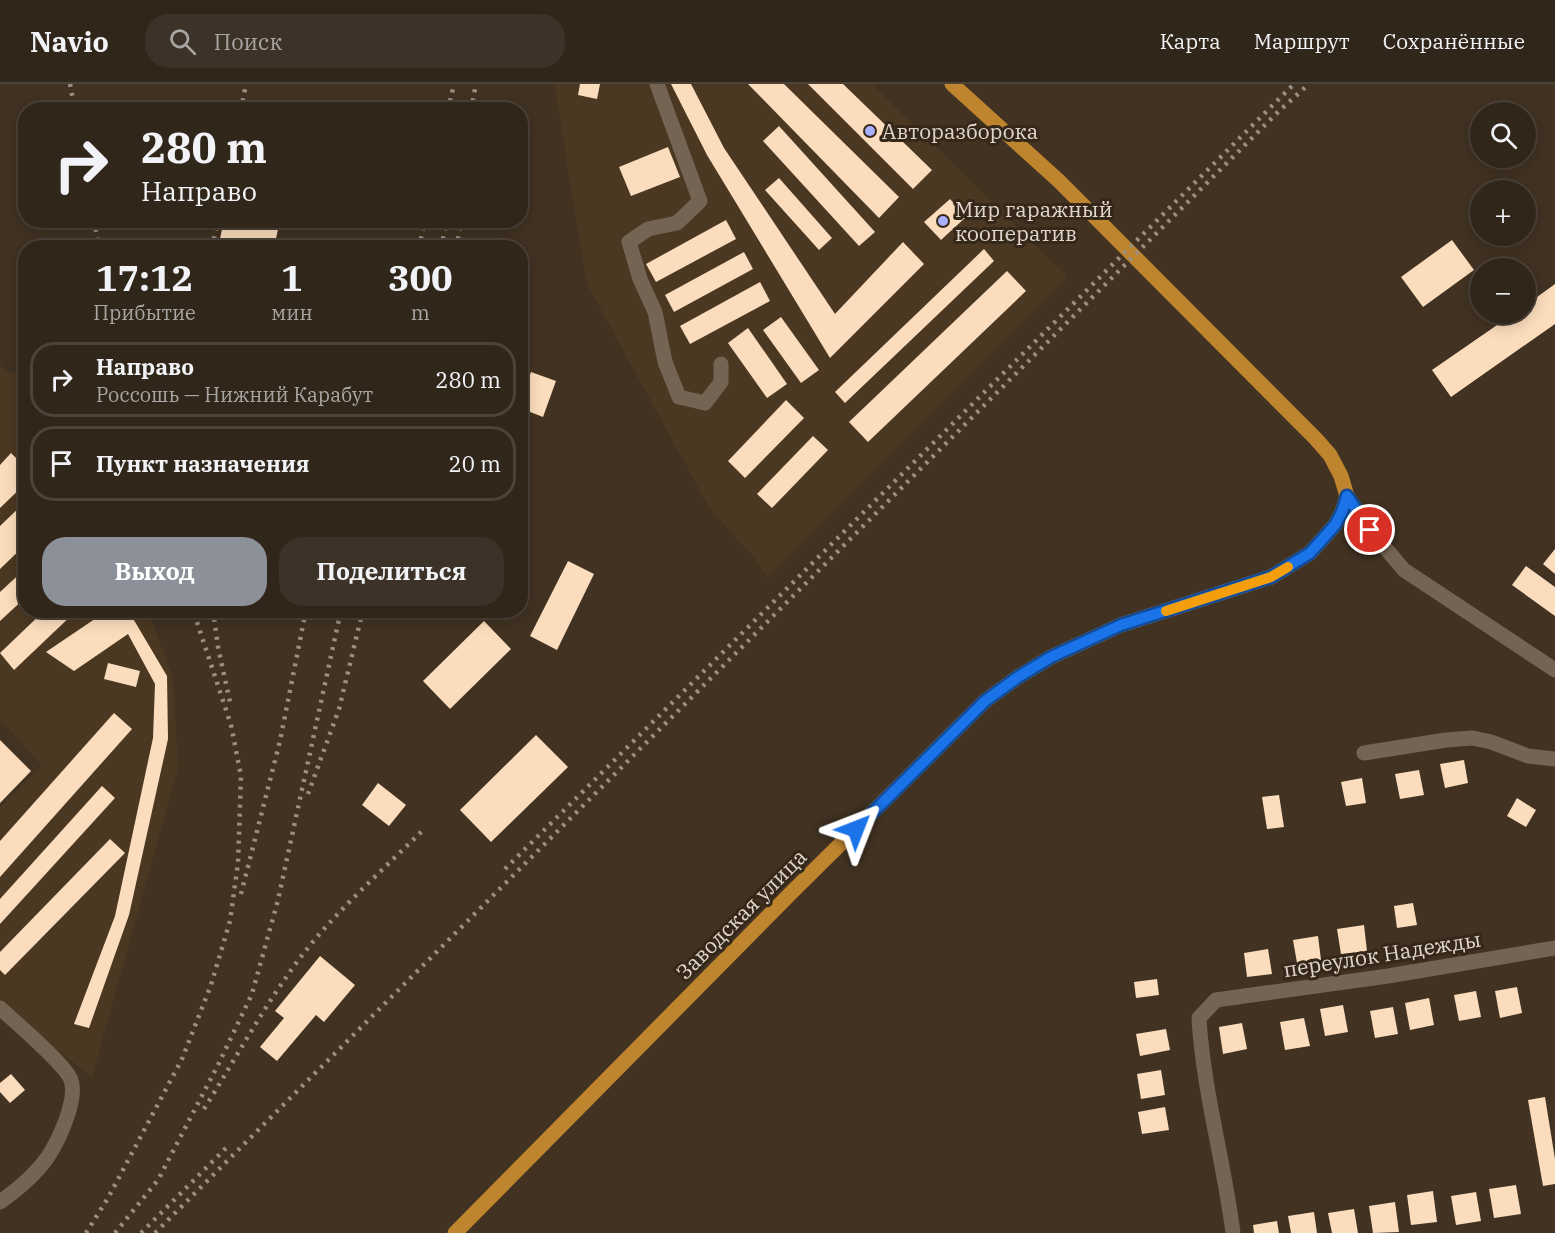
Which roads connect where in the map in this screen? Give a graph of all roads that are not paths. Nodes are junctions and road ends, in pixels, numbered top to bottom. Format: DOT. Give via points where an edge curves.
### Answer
graph roads {
  1 [pos="657,84"];
  2 [pos="952,84"];
  3 [pos="721,364"];
  4 [pos="1347,496"];
  5 [pos="1555,670"];
  6 [pos="1364,753"];
  7 [pos="1555,759"];
  8 [pos="1555,948"];
  9 [pos="0,1008"];
  10 [pos="0,1202"];
  11 [pos="455,1233"];
  12 [pos="1233,1233"];
  1 -- 3 [label="street" via="700,201 678,223 648,229 629,242 655,312 665,362 679,397 705,403 721,382"];
  2 -- 4 [label="main road" via="1051,173 1316,439 1330,455"];
  4 -- 5 [label="street" via="1404,570"];
  4 -- 11 [label="main road, Заводская улица" via="1335,525 1310,553 1271,577 1121,625 1051,657 985,701"];
  6 -- 7 [label="street" via="1473,738 1528,756"];
  8 -- 12 [label="street, переулок Надежды" via="1216,1000 1199,1018 1201,1053"];
  9 -- 10 [label="street" via="62,1067 71,1081 72,1099 46,1158 19,1188"];
}
